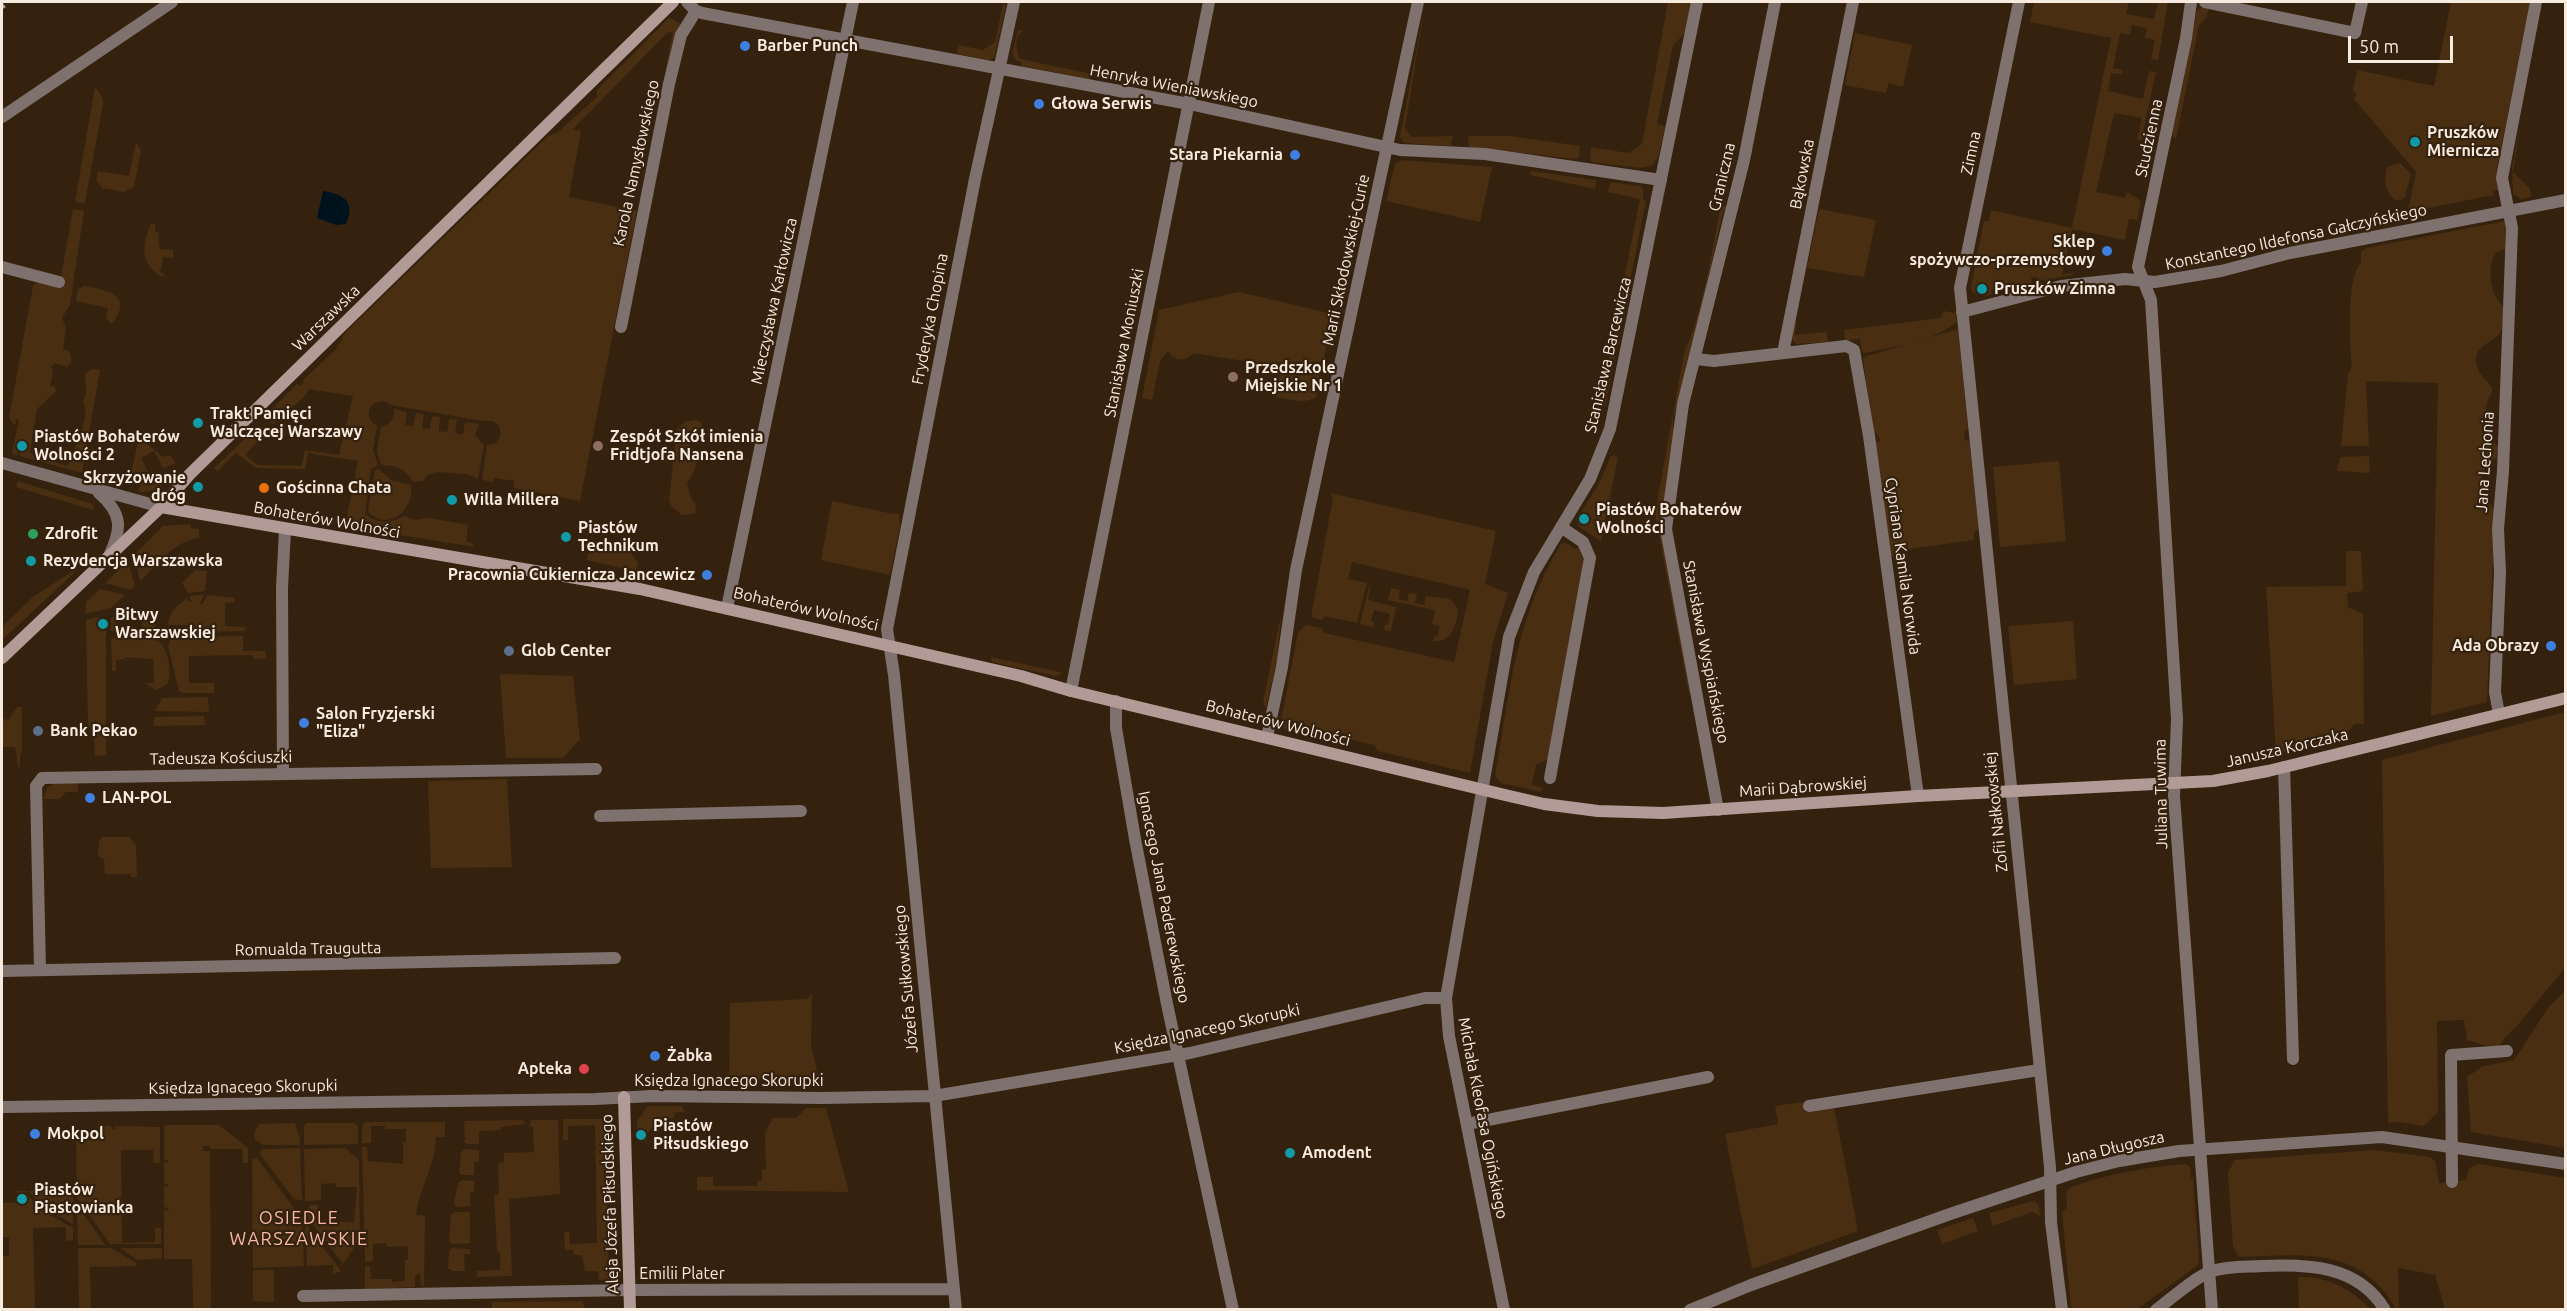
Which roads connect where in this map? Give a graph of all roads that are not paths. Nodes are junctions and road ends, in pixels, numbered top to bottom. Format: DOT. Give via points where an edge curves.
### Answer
graph roads {
  1 [pos="172,2"];
  2 [pos="673,2"];
  3 [pos="853,2"];
  4 [pos="1014,2"];
  5 [pos="1209,2"];
  6 [pos="1418,2"];
  7 [pos="1697,2"];
  8 [pos="1775,2"];
  9 [pos="1853,2"];
  10 [pos="2019,2"];
  11 [pos="2191,2"];
  12 [pos="2205,2"];
  13 [pos="2362,2"];
  14 [pos="2536,2"];
  15 [pos="692,6"];
  16 [pos="845,39"];
  17 [pos="999,69"];
  18 [pos="1189,104"];
  19 [pos="2,117"];
  20 [pos="1388,147"];
  21 [pos="1661,180"];
  22 [pos="2565,200"];
  23 [pos="2508,211"];
  24 [pos="2,267"];
  25 [pos="2142,280"];
  26 [pos="59,282"];
  27 [pos="1962,312"];
  28 [pos="621,327"];
  29 [pos="1784,353"];
  30 [pos="1696,359"];
  31 [pos="2,463"];
  32 [pos="96,490"];
  33 [pos="161,507"];
  34 [pos="1561,527"];
  35 [pos="285,530"];
  36 [pos="109,556"];
  37 [pos="727,608"];
  38 [pos="889,645"];
  39 [pos="2,658"];
  40 [pos="1071,691"];
  41 [pos="2565,698"];
  42 [pos="1116,701"];
  43 [pos="2499,714"];
  44 [pos="1267,737"];
  45 [pos="2284,767"];
  46 [pos="596,770"];
  47 [pos="283,774"];
  48 [pos="1550,778"];
  49 [pos="2176,783"];
  50 [pos="1481,790"];
  51 [pos="2011,791"];
  52 [pos="1918,796"];
  53 [pos="1718,810"];
  54 [pos="801,811"];
  55 [pos="1598,811"];
  56 [pos="600,816"];
  57 [pos="615,958"];
  58 [pos="40,970"];
  59 [pos="2,971"];
  60 [pos="1446,998"];
  61 [pos="2507,1051"];
  62 [pos="1179,1055"];
  63 [pos="2293,1059"];
  64 [pos="2039,1070"];
  65 [pos="1708,1077"];
  66 [pos="934,1096"];
  67 [pos="624,1097"];
  68 [pos="1809,1106"];
  69 [pos="2,1107"];
  70 [pos="1467,1124"];
  71 [pos="2452,1148"];
  72 [pos="2201,1149"];
  73 [pos="2565,1164"];
  74 [pos="2051,1180"];
  75 [pos="2452,1182"];
  76 [pos="2210,1272"];
  77 [pos="954,1289"];
  78 [pos="629,1290"];
  79 [pos="303,1296"];
  80 [pos="630,1310"];
  81 [pos="956,1310"];
  82 [pos="1233,1310"];
  83 [pos="1504,1310"];
  84 [pos="1690,1310"];
  85 [pos="2062,1310"];
  86 [pos="2156,1310"];
  87 [pos="2212,1310"];
  88 [pos="2385,1310"];
  1 -- 19 [label="street"];
  2 -- 33 [label="street, Warszawska" via="190,474"];
  3 -- 16 [label="street, Mieczysława Karłowicza"];
  4 -- 17 [label="street, Fryderyka Chopina"];
  5 -- 18 [label="street, Stanisława Moniuszki"];
  6 -- 20 [label="street, Marii Skłodowskiej-Curie"];
  7 -- 21 [label="street, Stanisława Barcewicza"];
  8 -- 30 [label="street, Graniczna" via="1744,160"];
  9 -- 29 [label="street, Bąkowska"];
  10 -- 27 [label="street, Zimna" via="1960,285"];
  11 -- 25 [label="street, Studzienna" via="2138,264"];
  12 -- 13 [label="street" via="2355,33"];
  14 -- 23 [label="street, Jana Lechonia" via="2504,165"];
  15 -- 16 [label="street, Henryka Wieniawskiego"];
  15 -- 28 [label="street, Karola Namysłowskiego" via="671,74"];
  16 -- 17 [label="street, Henryka Wieniawskiego"];
  16 -- 37 [label="street, Mieczysława Karłowicza"];
  17 -- 18 [label="street, Henryka Wieniawskiego"];
  17 -- 38 [label="street, Fryderyka Chopina" via="936,372 887,629"];
  18 -- 20 [label="street, Henryka Wieniawskiego"];
  18 -- 40 [label="street, Stanisława Moniuszki"];
  20 -- 21 [label="street, Henryka Wieniawskiego" via="1485,154"];
  20 -- 44 [label="street, Marii Skłodowskiej-Curie" via="1296,570"];
  21 -- 34 [label="street, Stanisława Barcewicza" via="1610,429 1590,479"];
  22 -- 23 [label="street, Konstantego Ildefonsa Gałczyńskiego"];
  23 -- 25 [label="street, Konstantego Ildefonsa Gałczyńskiego" via="2290,253 2222,271 2155,282"];
  23 -- 43 [label="street, Jana Lechonia" via="2512,228 2495,692"];
  24 -- 26 [label="street"];
  25 -- 27 [label="street, Konstantego Ildefonsa Gałczyńskiego" via="2061,286"];
  25 -- 49 [label="street, Juliana Tuwima" via="2150,292 2151,304 2176,719"];
  27 -- 51 [label="street, Zofii Nałkowskiej"];
  29 -- 30 [label="street" via="1714,361"];
  29 -- 52 [label="street, Cypriana Kamila Norwida" via="1846,346 1853,348 1856,355"];
  30 -- 53 [label="street, Stanisława Wyspiańskiego" via="1683,404 1666,529"];
  31 -- 32 [label="street, Bohaterów Wolności"];
  32 -- 33 [label="street, Bohaterów Wolności"];
  32 -- 36 [label="street" via="117,517 118,532"];
  33 -- 35 [label="street, Bohaterów Wolności"];
  33 -- 36 [label="street, Warszawska"];
  34 -- 48 [label="street" via="1583,542 1590,558"];
  34 -- 50 [label="street, Stanisława Barcewicza" via="1529,582 1512,626"];
  35 -- 37 [label="street, Bohaterów Wolności" via="629,587"];
  35 -- 47 [label="street"];
  36 -- 39 [label="street, Warszawska"];
  37 -- 38 [label="street, Bohaterów Wolności"];
  38 -- 40 [label="street, Bohaterów Wolności" via="1021,675"];
  38 -- 66 [label="street, Józefa Sułkowskiego"];
  40 -- 42 [label="street, Bohaterów Wolności"];
  41 -- 43 [label="street, Janusza Korczaka"];
  42 -- 44 [label="street, Bohaterów Wolności"];
  42 -- 62 [label="street, Ignacego Jana Paderewskiego" via="1116,728 1130,815"];
  43 -- 45 [label="street, Janusza Korczaka"];
  44 -- 50 [label="street, Bohaterów Wolności"];
  45 -- 49 [label="street, Janusza Korczaka" via="2212,781"];
  45 -- 63 [label="street"];
  46 -- 47 [label="street, Tadeusza Kościuszki"];
  47 -- 58 [label="street, Tadeusza Kościuszki" via="48,777 38,781"];
  49 -- 51 [label="street, Janusza Korczaka"];
  49 -- 72 [label="street, Juliana Tuwima"];
  50 -- 55 [label="street, Bohaterów Wolności"];
  50 -- 60 [label="street, Michała Kleofasa Ogińskiego"];
  51 -- 52 [label="street, Marii Dąbrowskiej"];
  51 -- 64 [label="street, Zofii Nałkowskiej"];
  52 -- 53 [label="street, Marii Dąbrowskiej"];
  53 -- 55 [label="street, Marii Dąbrowskiej"];
  54 -- 56 [label="street"];
  57 -- 58 [label="street, Romualda Traugutta"];
  58 -- 59 [label="street, Romualda Traugutta"];
  60 -- 62 [label="street, Księdza Ignacego Skorupki" via="1425,998"];
  60 -- 70 [label="street, Michała Kleofasa Ogińskiego" via="1447,1029"];
  61 -- 71 [label="street" via="2451,1055"];
  62 -- 66 [label="street, Księdza Ignacego Skorupki"];
  62 -- 82 [label="street, Ignacego Jana Paderewskiego"];
  64 -- 68 [label="street"];
  64 -- 74 [label="street, Zofii Nałkowskiej"];
  65 -- 70 [label="street"];
  66 -- 67 [label="street, Księdza Ignacego Skorupki"];
  66 -- 77 [label="street, Józefa Sułkowskiego"];
  67 -- 69 [label="street, Księdza Ignacego Skorupki"];
  67 -- 78 [label="street, Aleja Józefa Piłsudskiego"];
  70 -- 83 [label="street, Michała Kleofasa Ogińskiego"];
  71 -- 72 [label="street, Jana Długosza" via="2382,1137"];
  71 -- 73 [label="street, Jana Długosza"];
  71 -- 75 [label="street"];
  72 -- 74 [label="street, Jana Długosza" via="2119,1161"];
  72 -- 76 [label="street, Juliana Tuwima"];
  74 -- 84 [label="street, Jana Długosza" via="1886,1236"];
  74 -- 85 [label="street, Zofii Nałkowskiej" via="2051,1222"];
  76 -- 86 [label="street"];
  76 -- 87 [label="street, Juliana Tuwima"];
  76 -- 88 [label="street" via="2235,1267 2321,1267 2356,1281"];
  77 -- 78 [label="street, Emilii Plater"];
  77 -- 81 [label="street, Józefa Sułkowskiego"];
  78 -- 79 [label="street, Emilii Plater"];
  78 -- 80 [label="street, Aleja Józefa Piłsudskiego"];
}
